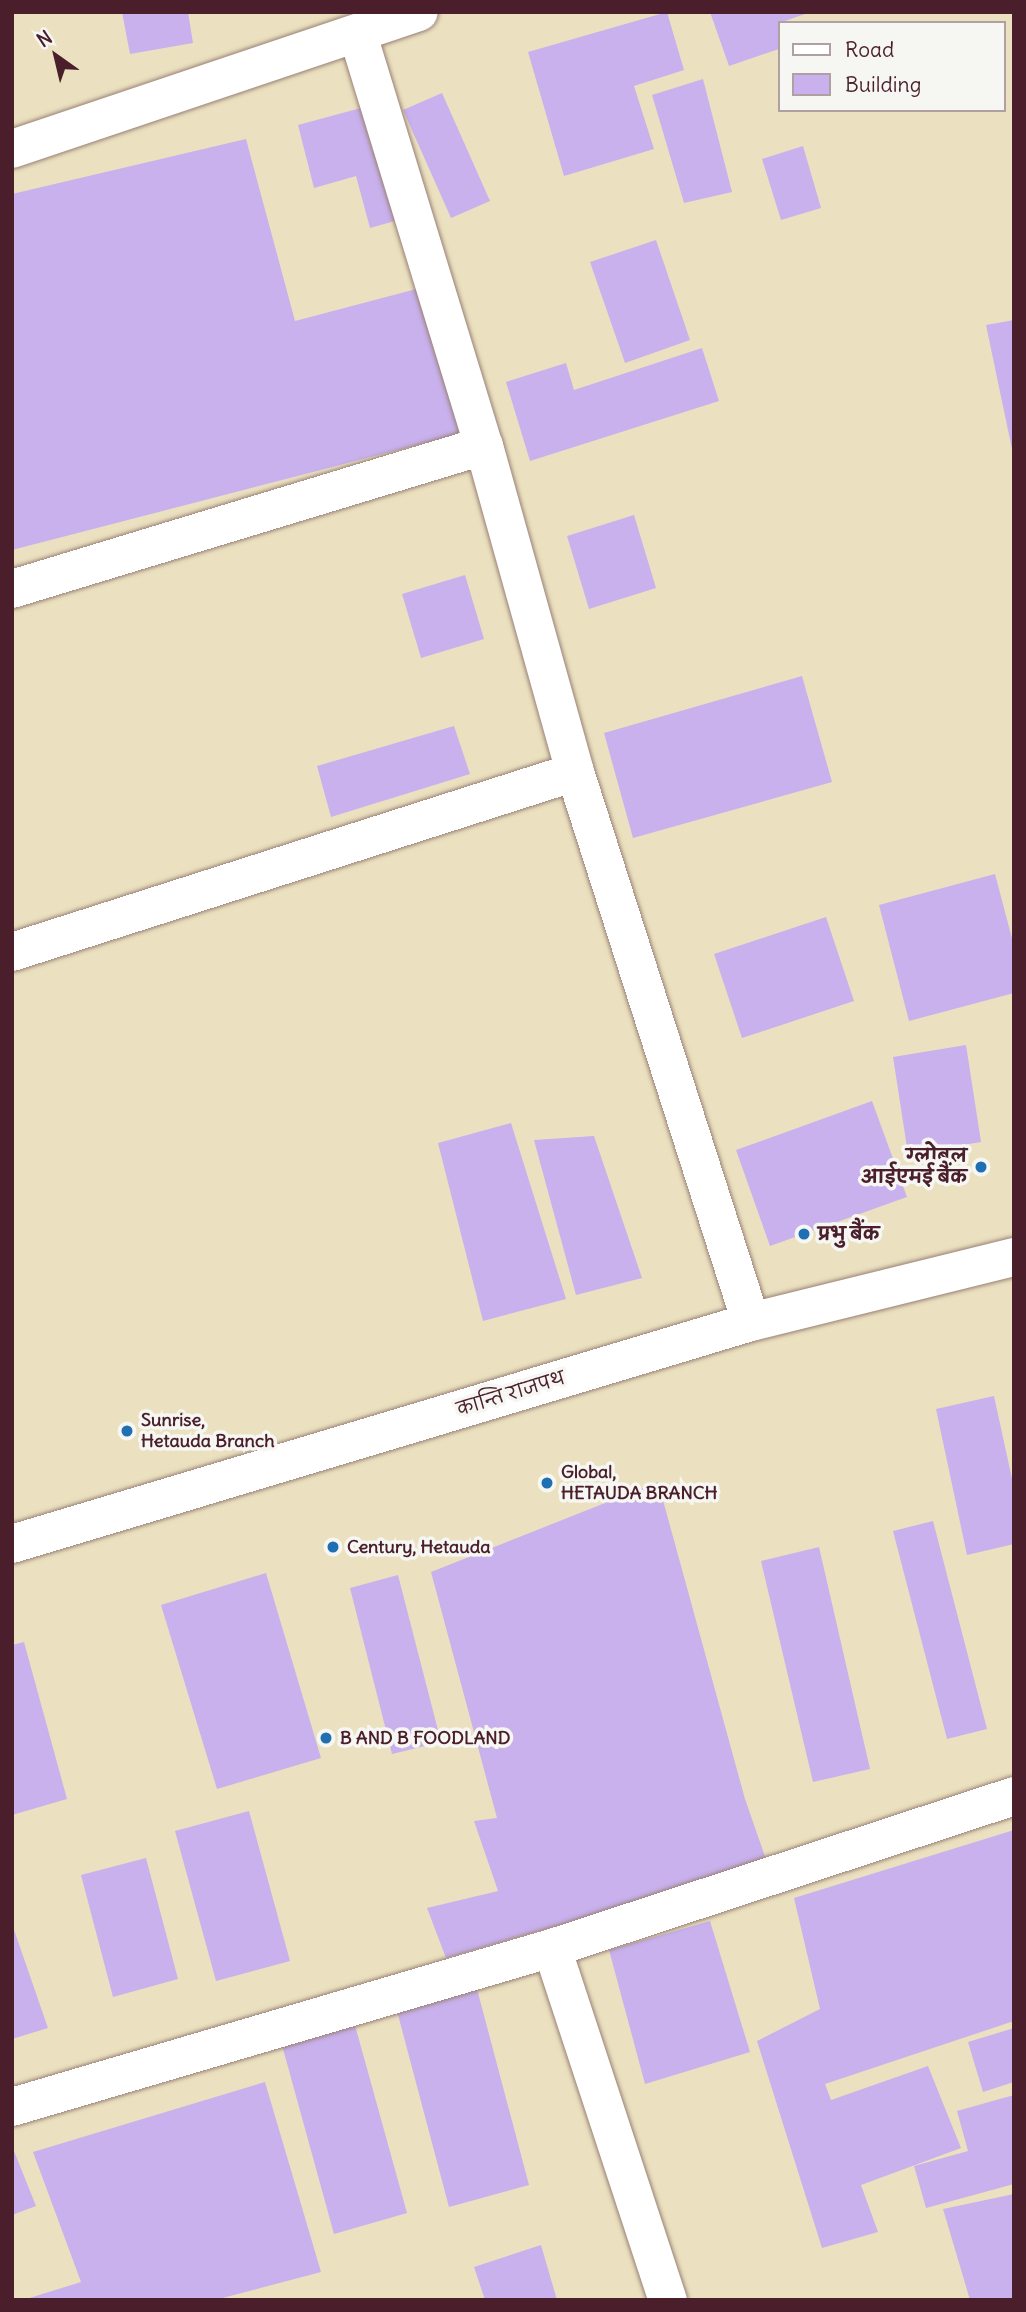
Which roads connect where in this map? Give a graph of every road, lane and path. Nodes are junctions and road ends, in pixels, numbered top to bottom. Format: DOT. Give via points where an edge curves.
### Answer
graph roads {
  1 [pos="419,12"];
  2 [pos="358,35"];
  3 [pos="12,149"];
  4 [pos="484,446"];
  5 [pos="12,590"];
  6 [pos="575,772"];
  7 [pos="12,952"];
  8 [pos="1014,1257"];
  9 [pos="751,1322"];
  10 [pos="12,1544"];
  11 [pos="1014,1796"];
  12 [pos="552,1948"];
  13 [pos="12,2107"];
  14 [pos="668,2300"];
  1 -- 2 [label="street"];
  2 -- 3 [label="street"];
  2 -- 4 [label="street"];
  4 -- 5 [label="street"];
  4 -- 6 [label="street"];
  6 -- 7 [label="street"];
  6 -- 9 [label="street"];
  8 -- 9 [label="street, कान्ति राजपथ"];
  9 -- 10 [label="street, कान्ति राजपथ"];
  11 -- 12 [label="street"];
  12 -- 13 [label="street"];
  12 -- 14 [label="street"];
}
